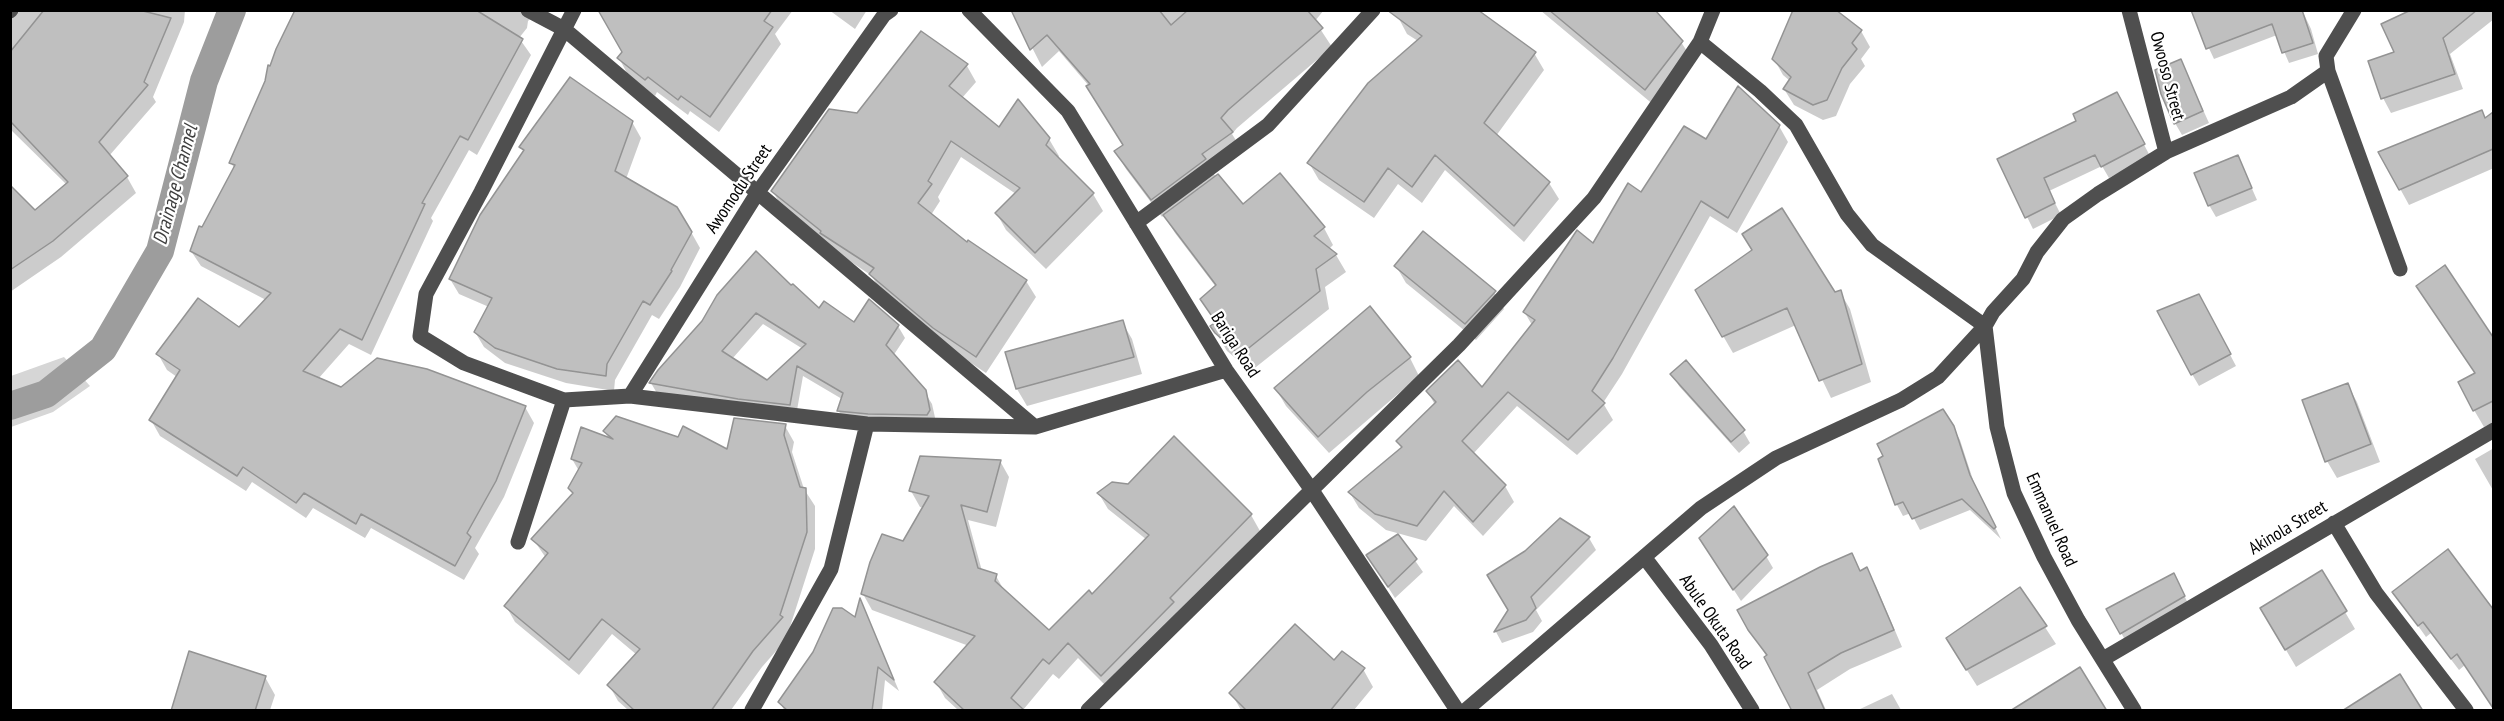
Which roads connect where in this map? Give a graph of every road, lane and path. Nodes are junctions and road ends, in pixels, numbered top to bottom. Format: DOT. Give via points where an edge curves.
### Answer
graph roads {
  1 [pos="528,10"];
  2 [pos="574,10"];
  3 [pos="891,10"];
  4 [pos="969,10"];
  5 [pos="1373,10"];
  6 [pos="2129,10"];
  7 [pos="2354,10"];
  8 [pos="1710,12"];
  9 [pos="564,29"];
  10 [pos="1700,42"];
  11 [pos="2328,71"];
  12 [pos="2166,152"];
  13 [pos="758,192"];
  14 [pos="1136,223"];
  15 [pos="2400,269"];
  16 [pos="1985,327"];
  17 [pos="1226,370"];
  18 [pos="630,396"];
  19 [pos="564,400"];
  20 [pos="867,424"];
  21 [pos="1035,427"];
  22 [pos="2493,430"];
  23 [pos="1311,489"];
  24 [pos="2334,523"];
  25 [pos="518,542"];
  26 [pos="1645,558"];
  27 [pos="2103,659"];
  28 [pos="752,711"];
  29 [pos="1088,711"];
  30 [pos="1457,711"];
  31 [pos="1466,711"];
  32 [pos="1752,711"];
  33 [pos="2134,711"];
  34 [pos="2466,711"];
  1 -- 9 [label="street"];
  2 -- 9 [label="street"];
  3 -- 13 [label="street, Awomodu Street"];
  4 -- 14 [label="street, Bariga Road" via="1068,111"];
  5 -- 14 [label="street" via="1268,125"];
  6 -- 12 [label="street, Owooso Street"];
  7 -- 11 [label="street" via="2326,56"];
  8 -- 10 [label="street"];
  9 -- 13 [label="street"];
  9 -- 19 [label="street" via="426,294 420,336 464,363"];
  10 -- 16 [label="street" via="1796,125 1847,214 1872,245"];
  10 -- 23 [label="street" via="1594,198 1459,345"];
  11 -- 12 [label="street" via="2290,96"];
  11 -- 15 [label="street"];
  12 -- 16 [label="street" via="2063,219"];
  13 -- 18 [label="street, Awomodu Street"];
  13 -- 21 [label="street"];
  14 -- 17 [label="street, Bariga Road"];
  16 -- 26 [label="street" via="1938,377 1901,400 1776,458 1701,508"];
  16 -- 27 [label="street, Emmanuel Road" via="1997,426 2014,493 2055,578"];
  17 -- 21 [label="street"];
  17 -- 23 [label="street, Bariga Road"];
  18 -- 19 [label="street"];
  18 -- 20 [label="street"];
  19 -- 25 [label="street"];
  20 -- 21 [label="street"];
  20 -- 28 [label="street" via="831,569"];
  22 -- 24 [label="street, Akinola Street"];
  23 -- 29 [label="street"];
  23 -- 30 [label="street, Bariga Road"];
  24 -- 27 [label="street, Akinola Street"];
  24 -- 34 [label="street" via="2376,593"];
  26 -- 31 [label="street"];
  26 -- 32 [label="street, Abule Okuta Road" via="1711,645"];
  27 -- 33 [label="street, Emmanuel Road"];
}
